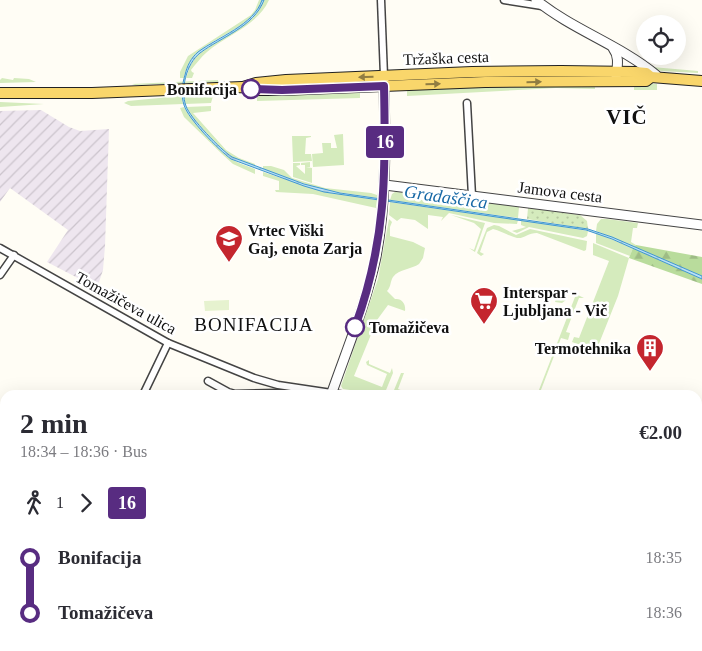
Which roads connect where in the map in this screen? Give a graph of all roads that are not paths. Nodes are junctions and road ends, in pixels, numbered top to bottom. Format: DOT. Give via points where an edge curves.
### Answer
graph roads {
  1 [pos="381,0"];
  2 [pos="504,0"];
  3 [pos="536,0"];
  4 [pos="546,7"];
  5 [pos="613,48"];
  6 [pos="617,76"];
  7 [pos="655,77"];
  8 [pos="384,81"];
  9 [pos="702,81"];
  10 [pos="0,93"];
  11 [pos="467,103"];
  12 [pos="384,185"];
  13 [pos="472,196"];
  14 [pos="702,226"];
  15 [pos="0,248"];
  16 [pos="14,255"];
  17 [pos="0,275"];
  18 [pos="168,343"];
  19 [pos="208,381"];
  20 [pos="278,385"];
  21 [pos="144,390"];
  22 [pos="224,390"];
  23 [pos="277,390"];
  24 [pos="307,390"];
  25 [pos="332,390"];
  1 -- 8 [label="street"];
  2 -- 4 [label="street"];
  3 -- 4 [label="street"];
  4 -- 5 [label="street"];
  5 -- 6 [label="street" via="617,54"];
  5 -- 7 [label="street" via="641,63"];
  6 -- 7 [label="main road, Tržaška cesta" via="646,81"];
  6 -- 8 [label="main road, Tržaška cesta" via="485,82"];
  7 -- 9 [label="main road, Tržaška cesta"];
  8 -- 10 [label="main road, Tržaška cesta" via="282,90 242,87"];
  8 -- 12 [label="street"];
  11 -- 13 [label="street"];
  12 -- 13 [label="street, Jamova cesta"];
  12 -- 25 [label="street" via="379,239 369,284"];
  13 -- 14 [label="street, Jamova cesta"];
  15 -- 16 [label="street, Tomažičeva ulica"];
  16 -- 17 [label="street"];
  16 -- 18 [label="street, Tomažičeva ulica"];
  18 -- 20 [label="street, Tomažičeva ulica"];
  18 -- 21 [label="street"];
  19 -- 22 [label="street"];
  20 -- 23 [label="street"];
  20 -- 24 [label="street, Tomažičeva ulica"];
}
